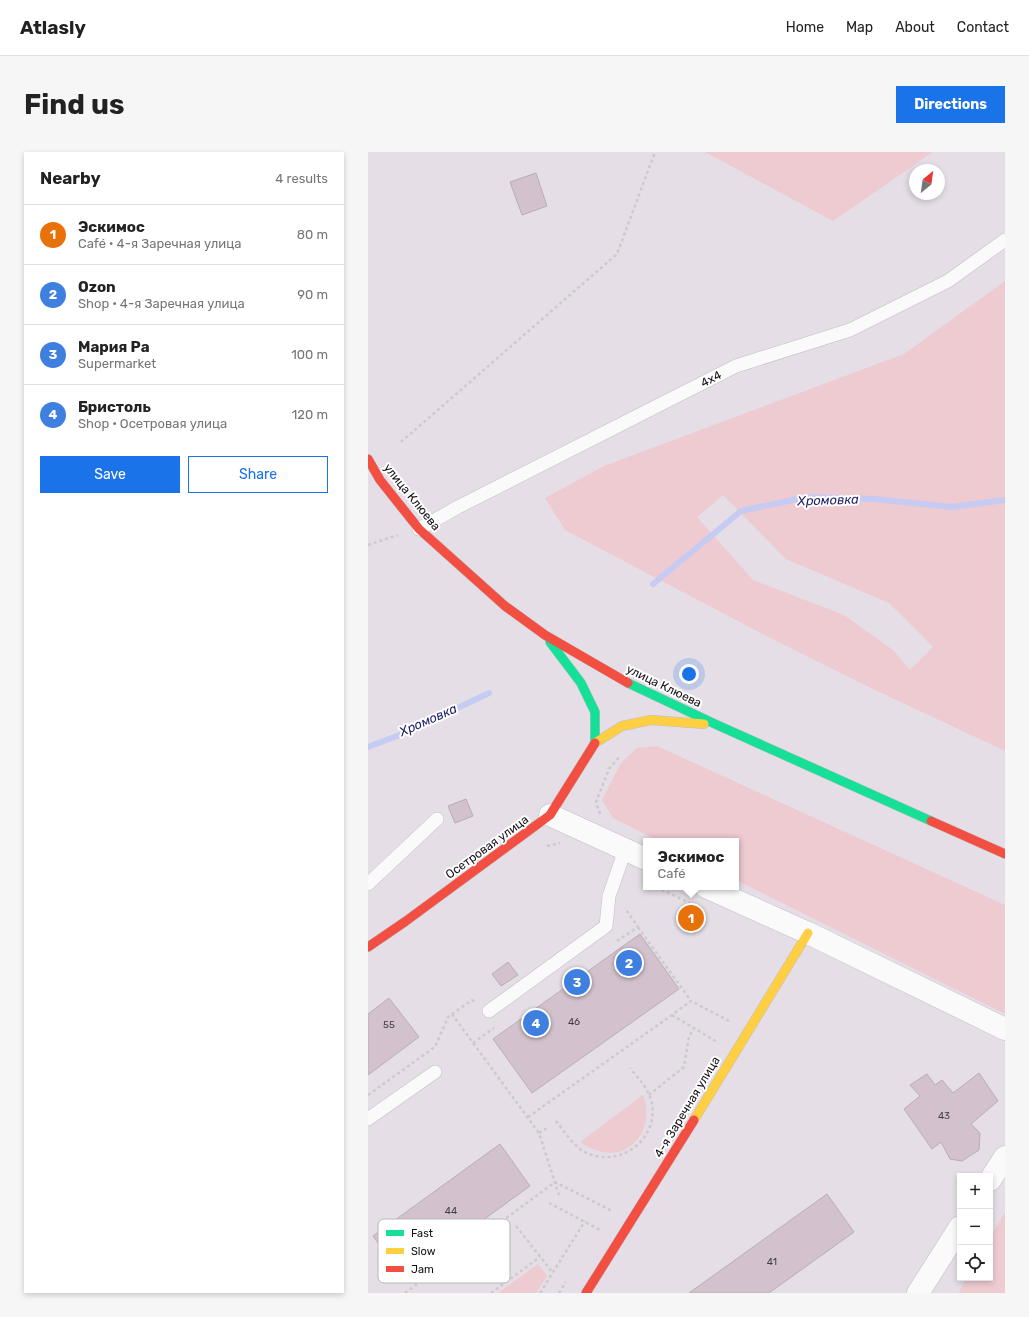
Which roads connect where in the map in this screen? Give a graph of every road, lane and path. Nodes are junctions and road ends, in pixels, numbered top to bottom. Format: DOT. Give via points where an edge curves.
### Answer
graph roads {
  1 [pos="656,152"];
  2 [pos="1005,240"];
  3 [pos="401,442"];
  4 [pos="368,460"];
  5 [pos="419,528"];
  6 [pos="368,545"];
  7 [pos="545,635"];
  8 [pos="715,724"];
  9 [pos="595,743"];
  10 [pos="620,756"];
  11 [pos="550,816"];
  12 [pos="437,819"];
  13 [pos="602,819"];
  14 [pos="562,843"];
  15 [pos="542,846"];
  16 [pos="625,850"];
  17 [pos="1005,854"];
  18 [pos="643,858"];
  19 [pos="368,884"];
  20 [pos="713,890"];
  21 [pos="638,927"];
  22 [pos="808,933"];
  23 [pos="368,947"];
  24 [pos="691,1001"];
  25 [pos="489,1011"];
  26 [pos="452,1014"];
  27 [pos="672,1015"];
  28 [pos="734,1023"];
  29 [pos="694,1029"];
  30 [pos="1005,1029"];
  31 [pos="720,1044"];
  32 [pos="630,1068"];
  33 [pos="435,1072"];
  34 [pos="368,1095"];
  35 [pos="649,1095"];
  36 [pos="528,1118"];
  37 [pos="368,1119"];
  38 [pos="556,1121"];
  39 [pos="546,1128"];
  40 [pos="539,1133"];
  41 [pos="1005,1157"];
  42 [pos="993,1175"];
  43 [pos="555,1182"];
  44 [pos="559,1195"];
  45 [pos="549,1202"];
  46 [pos="612,1211"];
  47 [pos="505,1219"];
  48 [pos="585,1222"];
  49 [pos="516,1226"];
  50 [pos="600,1230"];
  51 [pos="957,1232"];
  52 [pos="540,1257"];
  53 [pos="553,1273"];
  54 [pos="510,1279"];
  55 [pos="419,1283"];
  56 [pos="505,1283"];
  57 [pos="405,1293"];
  58 [pos="491,1293"];
  59 [pos="540,1293"];
  60 [pos="586,1293"];
  61 [pos="918,1293"];
  1 -- 3 [label="path" via="617,254"];
  2 -- 5 [label="lane, 4x4" via="948,282 850,330 736,366"];
  4 -- 5 [label="main road, улица Клюева" via="380,480"];
  5 -- 6 [label="path"];
  5 -- 7 [label="main road, улица Клюева" via="505,606"];
  7 -- 8 [label="main road, улица Клюева" via="627,682"];
  7 -- 9 [label="main road" via="581,683 595,712"];
  8 -- 9 [label="main road" via="650,720 622,726"];
  8 -- 17 [label="main road, улица Клюева"];
  9 -- 11 [label="main road, Осетровая улица"];
  10 -- 13 [label="path" via="609,769 596,802"];
  11 -- 16 [label="street"];
  11 -- 23 [label="main road, Осетровая улица"];
  12 -- 19 [label="lane"];
  14 -- 15 [label="path"];
  16 -- 18 [label="street"];
  16 -- 25 [label="lane" via="609,896 606,926"];
  20 -- 22 [label="street"];
  21 -- 24 [label="path"];
  22 -- 30 [label="street"];
  22 -- 60 [label="main road, 4-я Заречная улица"];
  24 -- 27 [label="path"];
  24 -- 28 [label="path"];
  25 -- 26 [label="path" via="472,1000"];
  26 -- 34 [label="path" via="435,1047"];
  26 -- 36 [label="path"];
  27 -- 29 [label="path"];
  27 -- 36 [label="path"];
  29 -- 31 [label="path"];
  29 -- 35 [label="path" via="689,1036 684,1067"];
  32 -- 35 [label="path"];
  33 -- 37 [label="lane"];
  35 -- 38 [label="path" via="652,1112 650,1126 644,1139 623,1155 609,1158 582,1150"];
  36 -- 40 [label="path"];
  39 -- 40 [label="path"];
  40 -- 43 [label="path"];
  41 -- 42 [label="street"];
  43 -- 44 [label="path"];
  43 -- 46 [label="path"];
  43 -- 47 [label="path"];
  45 -- 48 [label="path"];
  48 -- 50 [label="path"];
  48 -- 53 [label="path"];
  49 -- 52 [label="path"];
  51 -- 61 [label="street"];
  52 -- 53 [label="path"];
  52 -- 54 [label="path"];
  53 -- 59 [label="path"];
  55 -- 57 [label="path"];
  56 -- 58 [label="path"];
}
